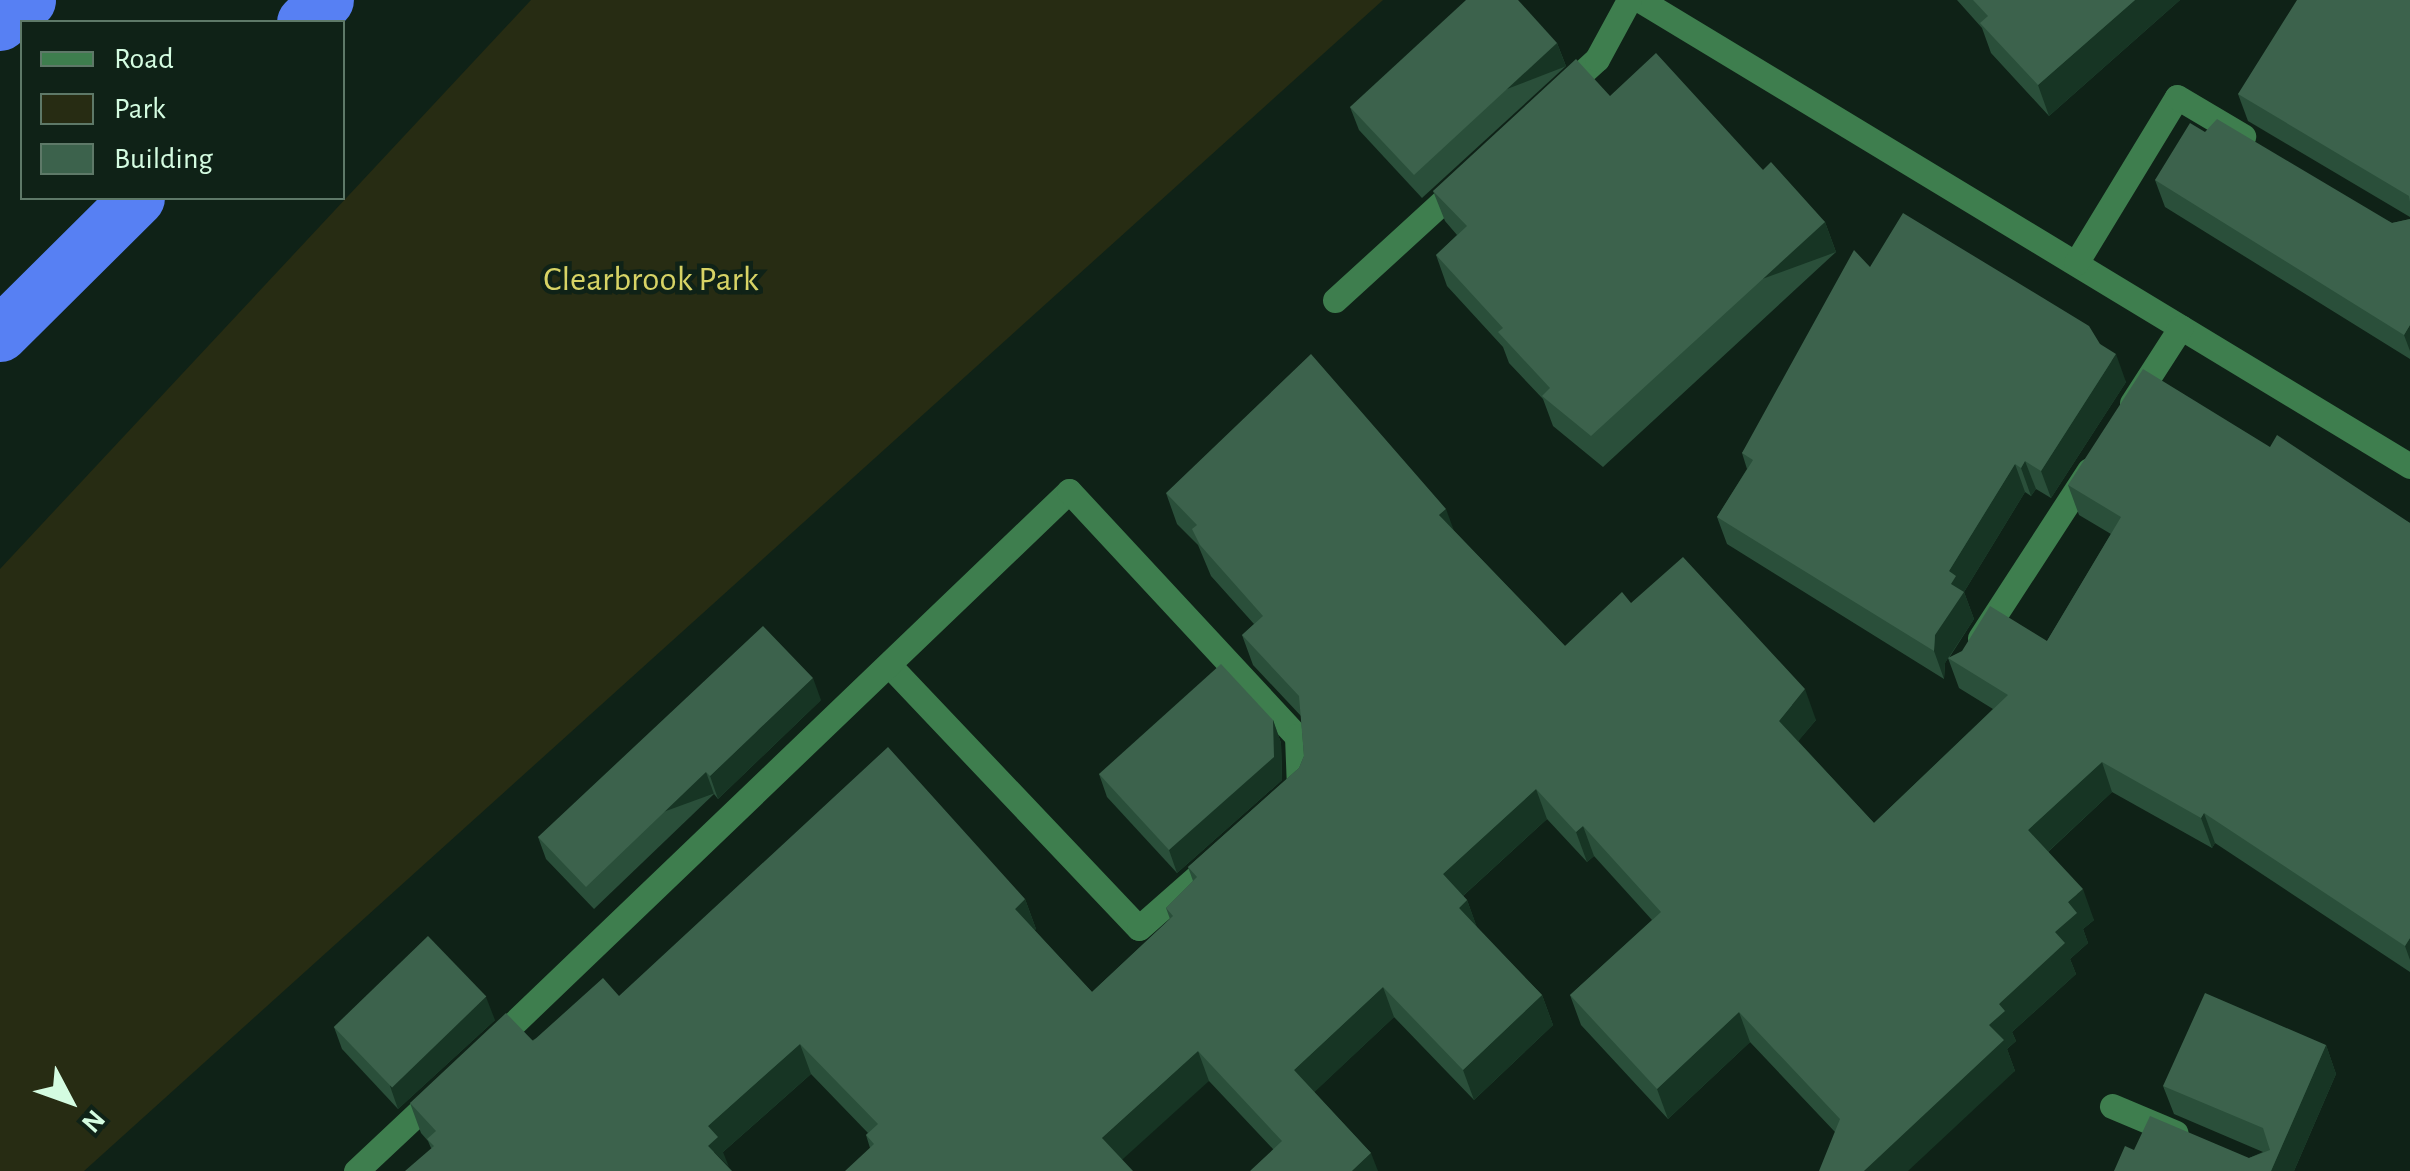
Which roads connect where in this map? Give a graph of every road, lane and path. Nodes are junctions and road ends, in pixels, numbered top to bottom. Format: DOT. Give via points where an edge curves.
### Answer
graph roads {
  1 [pos="28,0"];
  2 [pos="326,0"];
  3 [pos="1629,0"];
  4 [pos="1640,0"];
  5 [pos="306,20"];
  6 [pos="0,23"];
  7 [pos="1539,112"];
  8 [pos="2260,146"];
  9 [pos="1481,166"];
  10 [pos="135,200"];
  11 [pos="2076,263"];
  12 [pos="1335,300"];
  13 [pos="2181,327"];
  14 [pos="0,334"];
  15 [pos="2408,461"];
  16 [pos="1969,655"];
  17 [pos="890,666"];
  18 [pos="1270,813"];
  19 [pos="1240,839"];
  20 [pos="2112,1106"];
  21 [pos="2198,1142"];
  22 [pos="356,1171"];
  1 -- 6 [label="highway"];
  2 -- 5 [label="highway"];
  3 -- 7 [label="street" via="1597,59"];
  4 -- 11 [label="street"];
  8 -- 11 [label="street" via="2177,97"];
  9 -- 12 [label="street"];
  10 -- 14 [label="highway"];
  11 -- 13 [label="street"];
  13 -- 15 [label="street"];
  13 -- 16 [label="street"];
  17 -- 18 [label="street" via="1069,491 1296,736 1298,788"];
  17 -- 19 [label="street" via="1139,928"];
  17 -- 22 [label="street"];
  20 -- 21 [label="street"];
}
